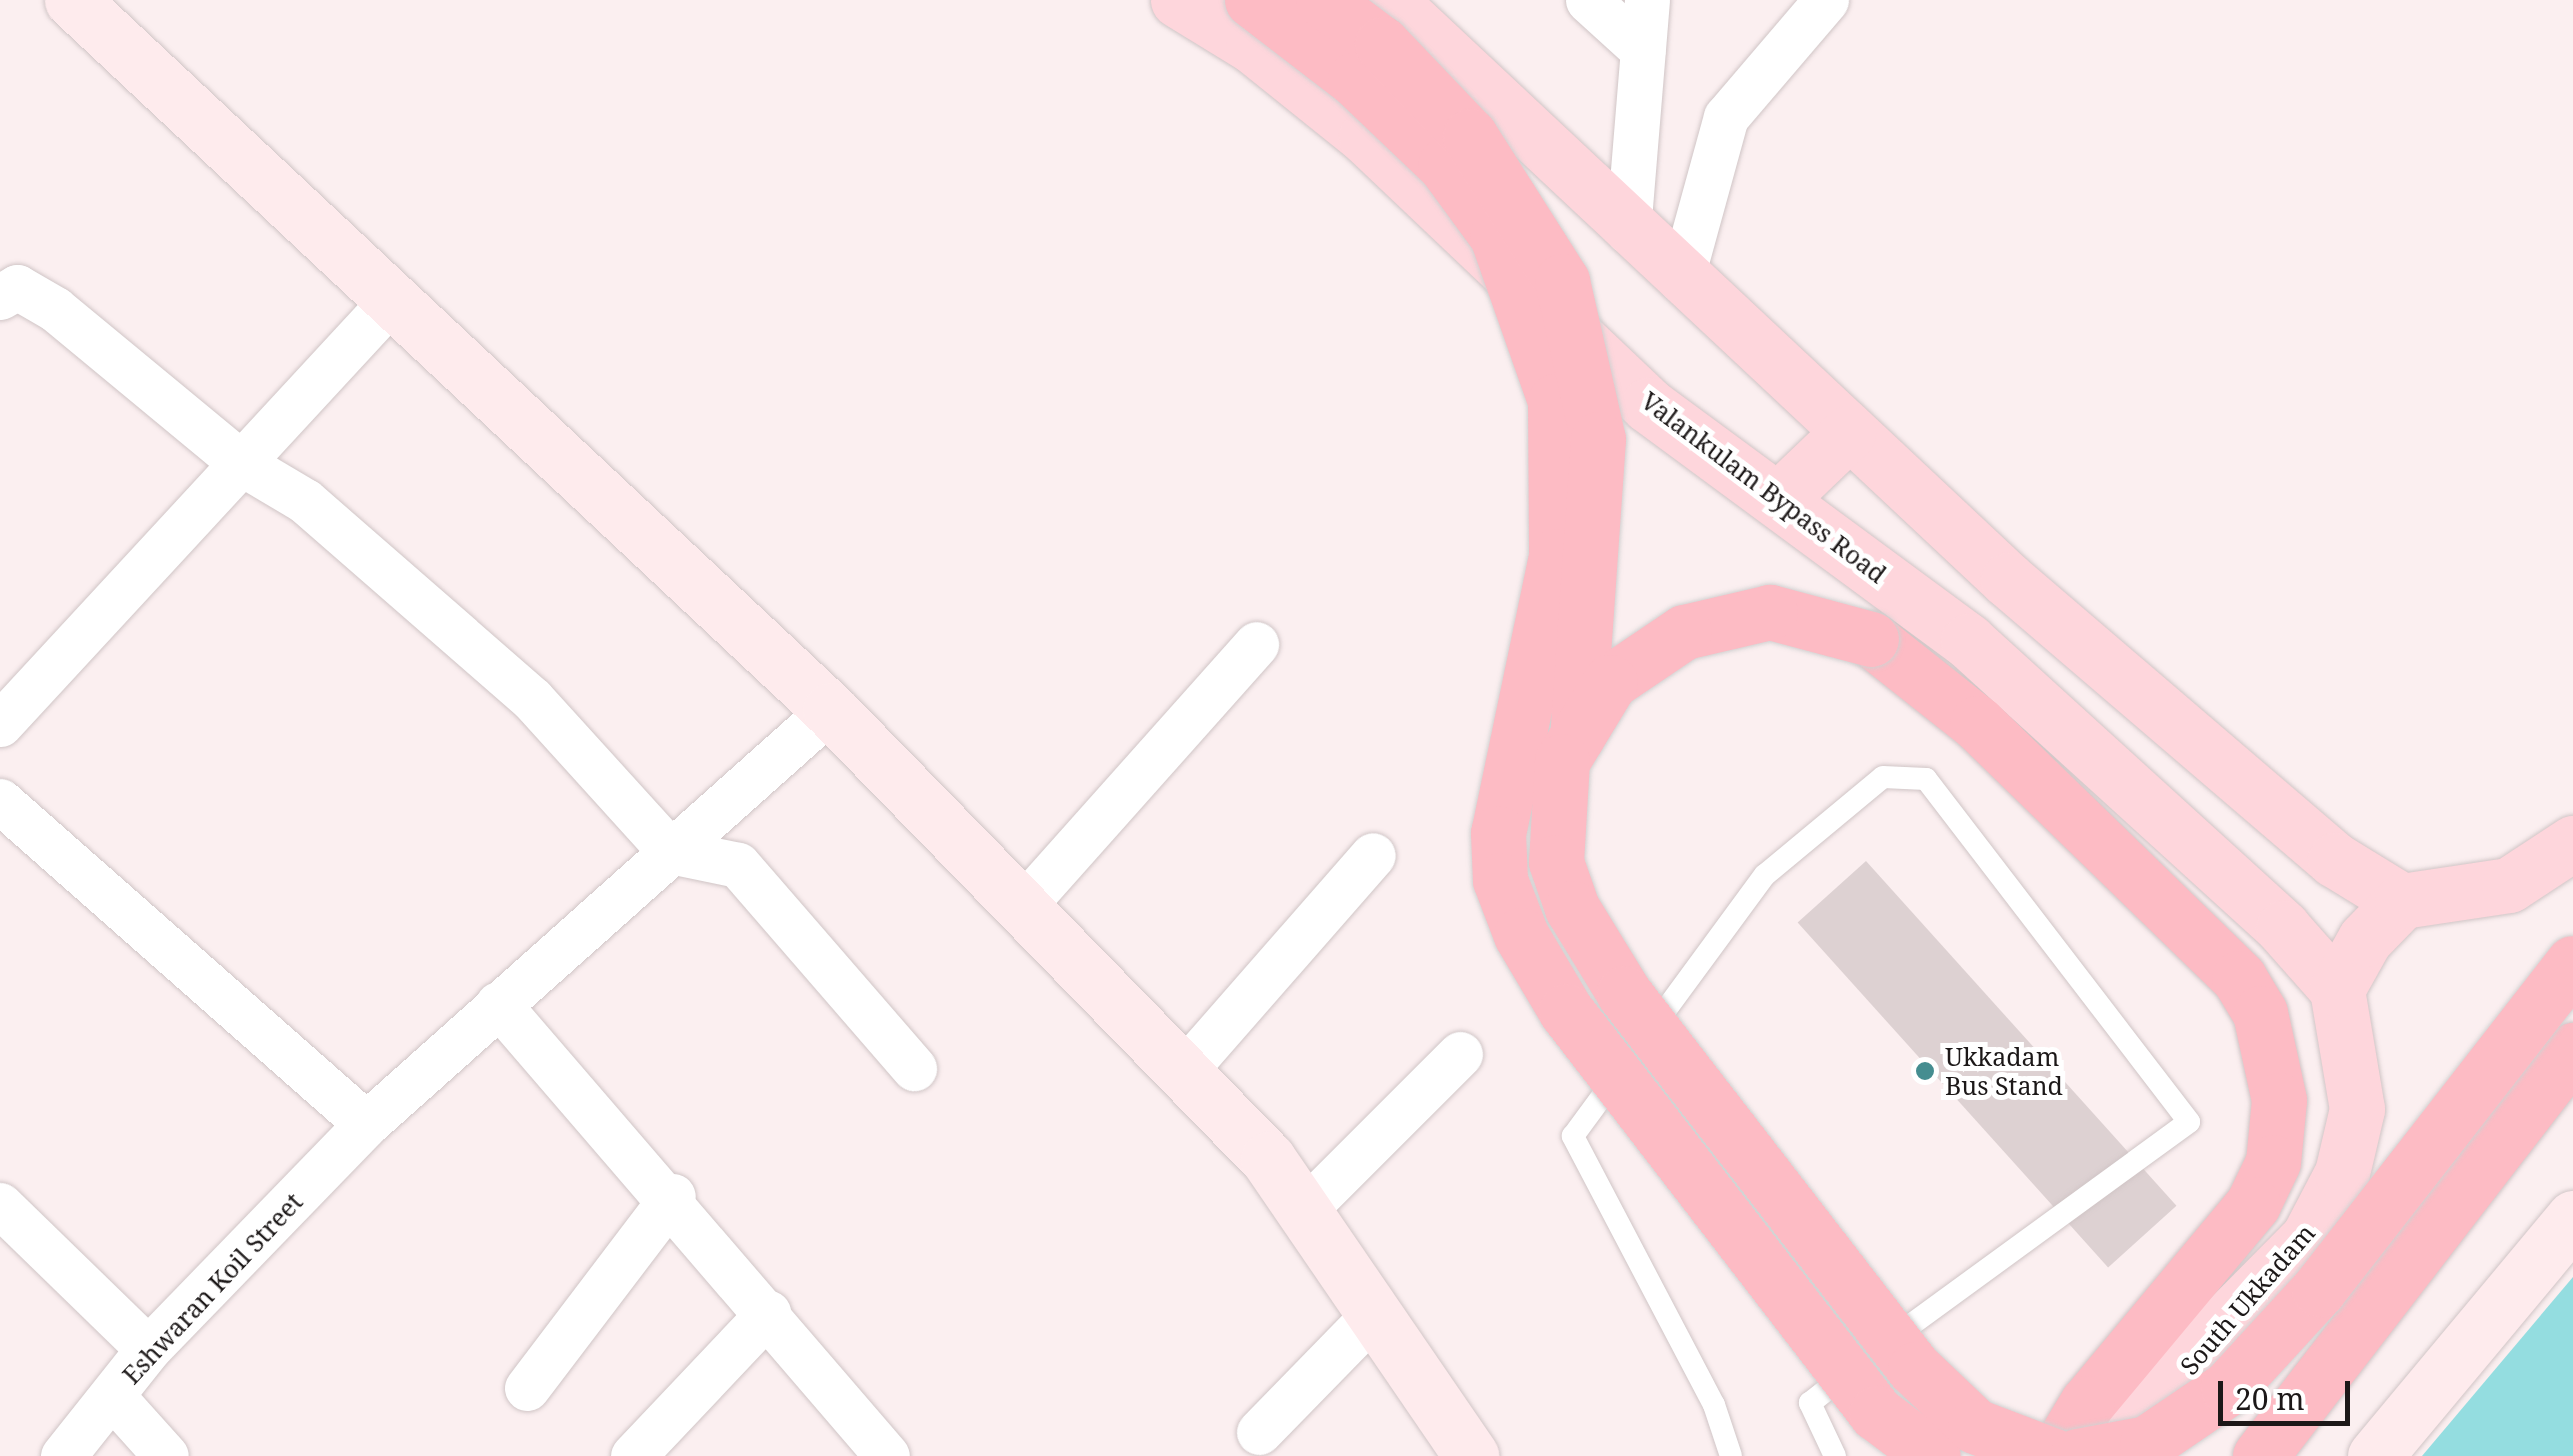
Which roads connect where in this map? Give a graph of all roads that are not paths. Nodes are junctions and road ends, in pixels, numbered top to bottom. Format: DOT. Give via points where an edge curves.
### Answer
graph roads {
  1 [pos="72,0"];
  2 [pos="1178,0"];
  3 [pos="1252,0"];
  4 [pos="1323,0"];
  5 [pos="1389,0"];
  6 [pos="1588,0"];
  7 [pos="1647,0"];
  8 [pos="1826,0"];
  9 [pos="1643,50"];
  10 [pos="1628,231"];
  11 [pos="1681,280"];
  12 [pos="0,297"];
  13 [pos="392,300"];
  14 [pos="1848,433"];
  15 [pos="241,463"];
  16 [pos="1781,497"];
  17 [pos="1256,644"];
  18 [pos="830,710"];
  19 [pos="0,724"];
  20 [pos="1577,736"];
  21 [pos="0,801"];
  22 [pos="2573,843"];
  23 [pos="670,851"];
  24 [pos="1373,855"];
  25 [pos="2402,901"];
  26 [pos="1022,907"];
  27 [pos="2573,964"];
  28 [pos="2337,989"];
  29 [pos="498,1004"];
  30 [pos="2573,1050"];
  31 [pos="1460,1054"];
  32 [pos="914,1068"];
  33 [pos="1182,1072"];
  34 [pos="366,1124"];
  35 [pos="671,1198"];
  36 [pos="0,1205"];
  37 [pos="1303,1212"];
  38 [pos="2573,1218"];
  39 [pos="768,1313"];
  40 [pos="1374,1314"];
  41 [pos="148,1349"];
  42 [pos="528,1388"];
  43 [pos="113,1397"];
  44 [pos="2300,1408"];
  45 [pos="1259,1432"];
  46 [pos="63,1456"];
  47 [pos="166,1456"];
  48 [pos="633,1456"];
  49 [pos="886,1456"];
  50 [pos="1471,1456"];
  51 [pos="1730,1456"];
  52 [pos="1835,1456"];
  53 [pos="1933,1456"];
  54 [pos="2055,1456"];
  55 [pos="2077,1456"];
  56 [pos="2092,1456"];
  57 [pos="2216,1456"];
  58 [pos="2260,1456"];
  59 [pos="2375,1456"];
  1 -- 13 [label="street"];
  2 -- 16 [label="main road, Valankulam Bypass Road" via="1253,46 1366,137 1648,404"];
  3 -- 53 [label="highway, bridge" via="1355,79 1445,165 1497,236 1555,401 1556,556 1498,833 1500,880 1521,936 1566,1011 1876,1413"];
  4 -- 20 [label="highway, bridge" via="1382,44 1470,136 1562,281 1598,438"];
  5 -- 10 [label="main road"];
  6 -- 9 [label="street"];
  7 -- 9 [label="street"];
  8 -- 11 [label="street" via="1726,116"];
  9 -- 10 [label="street"];
  10 -- 11 [label="main road"];
  11 -- 14 [label="main road"];
  12 -- 15 [label="street" via="17,287 55,309"];
  13 -- 15 [label="street"];
  13 -- 18 [label="street"];
  14 -- 16 [label="main road"];
  14 -- 25 [label="main road" via="2335,860"];
  15 -- 19 [label="street"];
  15 -- 23 [label="street" via="305,501 532,699"];
  16 -- 28 [label="main road, Valankulam Bypass Road" via="1968,641 2283,928"];
  17 -- 26 [label="street"];
  18 -- 23 [label="street, Eshwaran Koil Street"];
  18 -- 26 [label="street"];
  20 -- 54 [label="highway, bridge" via="1554,802 1556,862 1572,908 1624,993 1915,1369 1975,1426"];
  20 -- 54 [label="highway, bridge" via="1610,682 1698,627 1770,612 1871,639 1978,723 2239,978 2260,1012 2279,1100 2273,1162 2252,1204 2086,1403"];
  21 -- 34 [label="street"];
  22 -- 25 [label="main road" via="2509,885"];
  23 -- 29 [label="street, Eshwaran Koil Street"];
  23 -- 32 [label="street" via="738,865"];
  24 -- 33 [label="street"];
  25 -- 28 [label="main road" via="2365,939"];
  26 -- 33 [label="street"];
  27 -- 55 [label="highway, bridge" via="2331,1274 2228,1388 2147,1443"];
  28 -- 56 [label="main road, South Ukkadam" via="2357,1109 2342,1173 2308,1238"];
  29 -- 34 [label="street, Eshwaran Koil Street"];
  29 -- 35 [label="street"];
  30 -- 44 [label="highway"];
  31 -- 37 [label="street"];
  33 -- 37 [label="street" via="1268,1159"];
  34 -- 41 [label="street, Eshwaran Koil Street"];
  35 -- 39 [label="street"];
  35 -- 42 [label="street"];
  36 -- 41 [label="street"];
  37 -- 40 [label="street"];
  38 -- 59 [label="street"];
  39 -- 48 [label="street"];
  39 -- 49 [label="street"];
  40 -- 45 [label="street"];
  40 -- 50 [label="street"];
  41 -- 43 [label="street, Eshwaran Koil Street"];
  43 -- 46 [label="street, Eshwaran Koil Street"];
  43 -- 47 [label="street"];
  44 -- 57 [label="highway"];
  44 -- 58 [label="highway"];
  51 -- 52 [label="lane" via="1714,1405 1574,1136 1764,875 1883,777 1926,779 2189,1122 1810,1403"];
}
